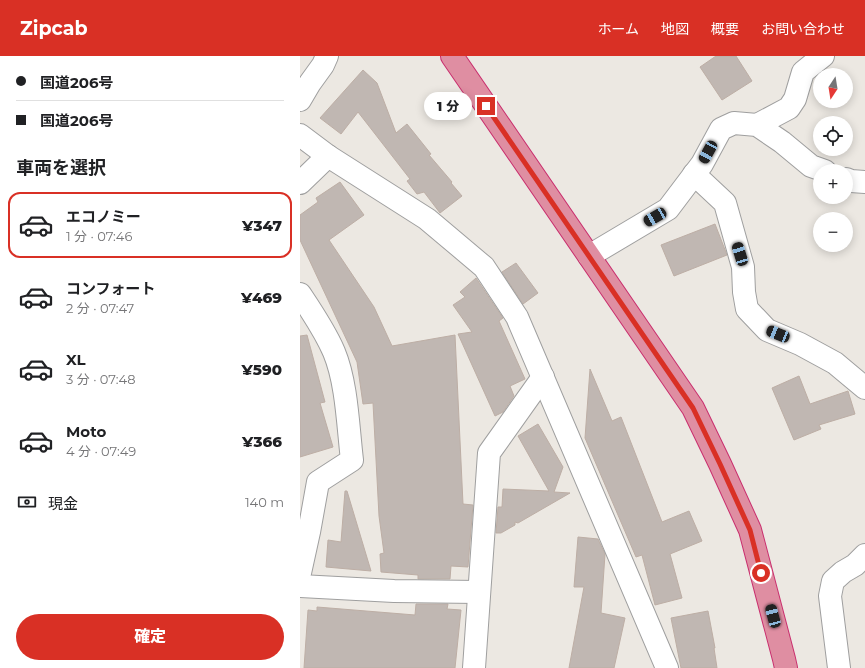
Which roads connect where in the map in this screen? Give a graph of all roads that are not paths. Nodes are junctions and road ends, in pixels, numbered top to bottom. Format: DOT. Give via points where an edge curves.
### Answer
graph roads {
  1 [pos="327,56"];
  2 [pos="452,56"];
  3 [pos="823,56"];
  4 [pos="300,100"];
  5 [pos="756,126"];
  6 [pos="300,135"];
  7 [pos="328,156"];
  8 [pos="813,167"];
  9 [pos="694,174"];
  10 [pos="853,181"];
  11 [pos="865,182"];
  12 [pos="300,183"];
  13 [pos="589,256"];
  14 [pos="300,294"];
  15 [pos="543,377"];
  16 [pos="865,388"];
  17 [pos="865,555"];
  18 [pos="300,573"];
  19 [pos="300,586"];
  20 [pos="479,592"];
  21 [pos="474,668"];
  22 [pos="667,668"];
  23 [pos="786,668"];
  24 [pos="839,668"];
  1 -- 4 [label="street"];
  2 -- 13 [label="highway"];
  3 -- 5 [label="street" via="802,72 795,98 789,108"];
  5 -- 8 [label="street" via="782,142"];
  5 -- 9 [label="street" via="734,123 721,129"];
  6 -- 7 [label="street"];
  7 -- 12 [label="street"];
  7 -- 15 [label="street" via="427,219 484,267 517,316"];
  9 -- 13 [label="street" via="668,209"];
  9 -- 16 [label="street" via="725,203 744,267 747,309 767,330 835,363"];
  10 -- 11 [label="street"];
  13 -- 23 [label="highway" via="693,408 720,464 750,530"];
  14 -- 18 [label="street" via="334,352 342,383 352,460 318,482"];
  15 -- 20 [label="street" via="489,453"];
  15 -- 22 [label="street"];
  17 -- 24 [label="street" via="833,581 830,596"];
  19 -- 20 [label="street"];
  20 -- 21 [label="street"];
}
